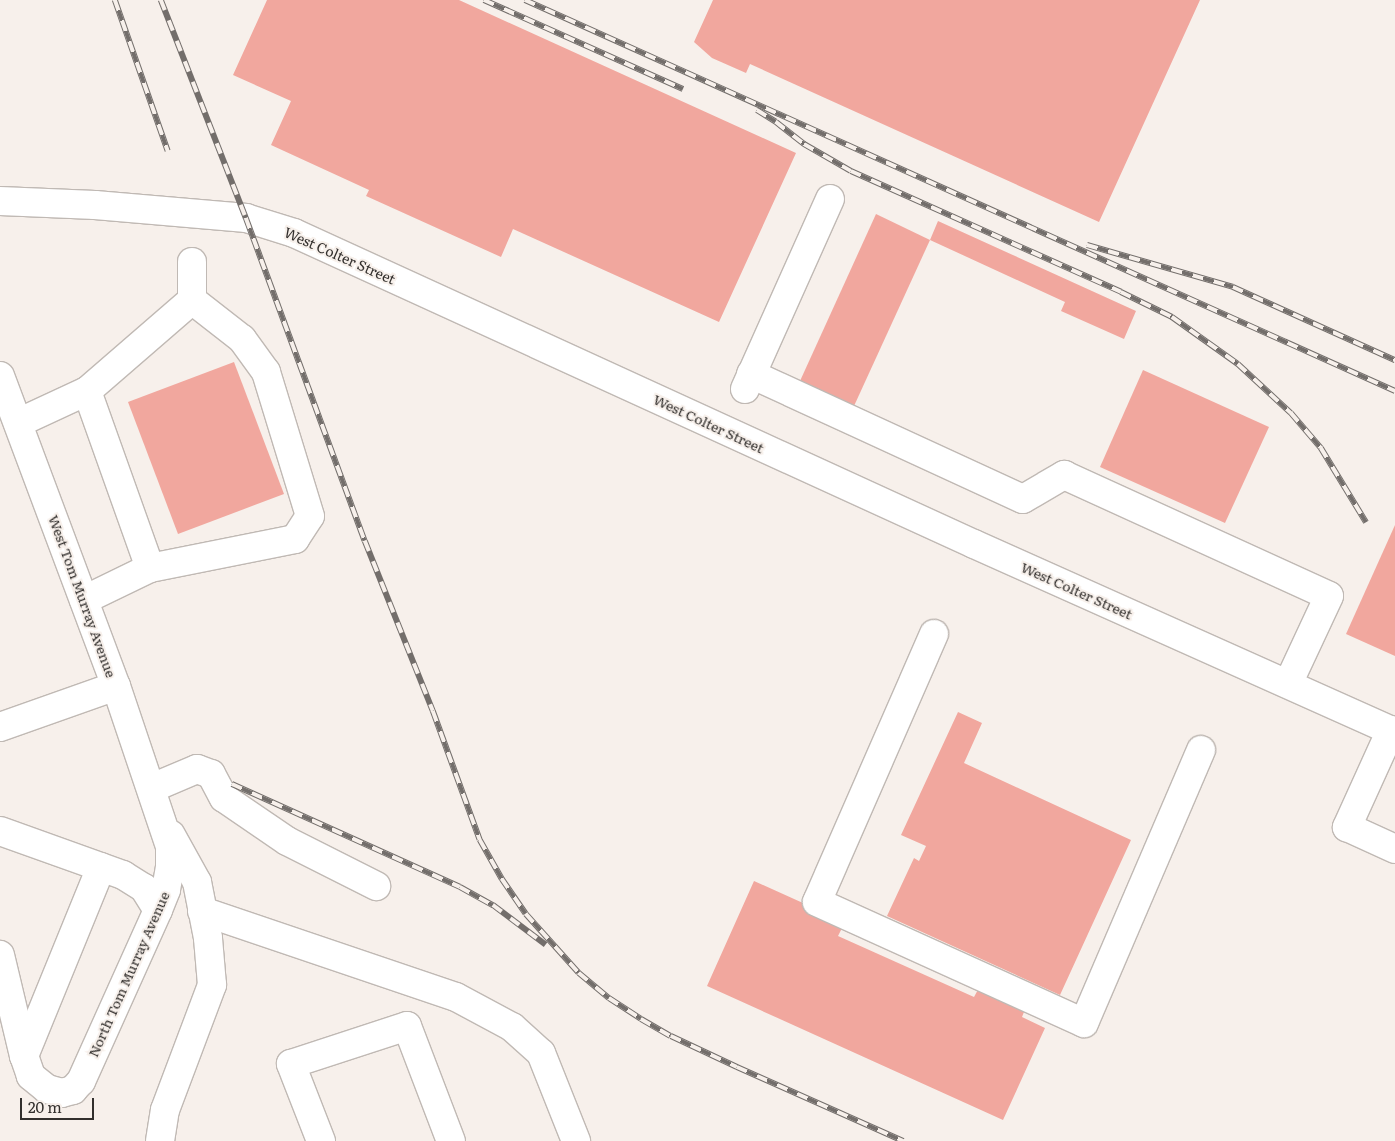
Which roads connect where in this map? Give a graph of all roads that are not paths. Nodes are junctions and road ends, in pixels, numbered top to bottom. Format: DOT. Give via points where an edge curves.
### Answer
graph roads {
  1 [pos="830,200"];
  2 [pos="0,201"];
  3 [pos="192,262"];
  4 [pos="192,300"];
  5 [pos="0,376"];
  6 [pos="87,392"];
  7 [pos="18,423"];
  8 [pos="150,568"];
  9 [pos="84,600"];
  10 [pos="934,634"];
  11 [pos="1288,684"];
  12 [pos="116,686"];
  13 [pos="0,727"];
  14 [pos="1393,731"];
  15 [pos="1201,750"];
  16 [pos="152,788"];
  17 [pos="162,818"];
  18 [pos="0,831"];
  19 [pos="1395,849"];
  20 [pos="101,867"];
  21 [pos="376,886"];
  22 [pos="158,910"];
  23 [pos="202,911"];
  24 [pos="0,955"];
  25 [pos="24,1056"];
  26 [pos="164,1110"];
  27 [pos="140,1141"];
  28 [pos="160,1141"];
  29 [pos="322,1141"];
  30 [pos="451,1141"];
  31 [pos="576,1141"];
  1 -- 11 [label="street" via="748,381 1023,499 1064,475 1329,596"];
  2 -- 11 [label="street, West Colter Street" via="95,204 246,218 294,233"];
  3 -- 4 [label="street"];
  4 -- 6 [label="street"];
  4 -- 8 [label="street" via="242,340 266,372 310,516 295,539"];
  5 -- 7 [label="street, West Tom Murray Avenue"];
  6 -- 7 [label="street"];
  6 -- 8 [label="street"];
  7 -- 9 [label="street, West Tom Murray Avenue"];
  8 -- 9 [label="street"];
  9 -- 12 [label="street, West Tom Murray Avenue"];
  10 -- 15 [label="street" via="817,902 1084,1022"];
  11 -- 14 [label="street, West Colter Street"];
  12 -- 13 [label="street"];
  12 -- 16 [label="street, West Tom Murray Avenue"];
  14 -- 19 [label="street" via="1347,827"];
  16 -- 17 [label="street, West Tom Murray Avenue"];
  16 -- 21 [label="street" via="197,770 211,774 224,798 287,840"];
  17 -- 22 [label="street, North Tom Murray Avenue" via="170,846 170,867"];
  17 -- 23 [label="street" via="197,882"];
  18 -- 20 [label="street"];
  20 -- 22 [label="street" via="144,888"];
  20 -- 25 [label="street"];
  22 -- 25 [label="street, North Tom Murray Avenue" via="81,1081 73,1090 62,1093 47,1089 31,1076"];
  23 -- 26 [label="street" via="212,984"];
  23 -- 31 [label="street" via="456,997 512,1027 541,1053"];
  24 -- 25 [label="street"];
  26 -- 27 [label="street" via="145,1130"];
  26 -- 28 [label="street"];
  29 -- 30 [label="street" via="292,1064 407,1026"];
}
